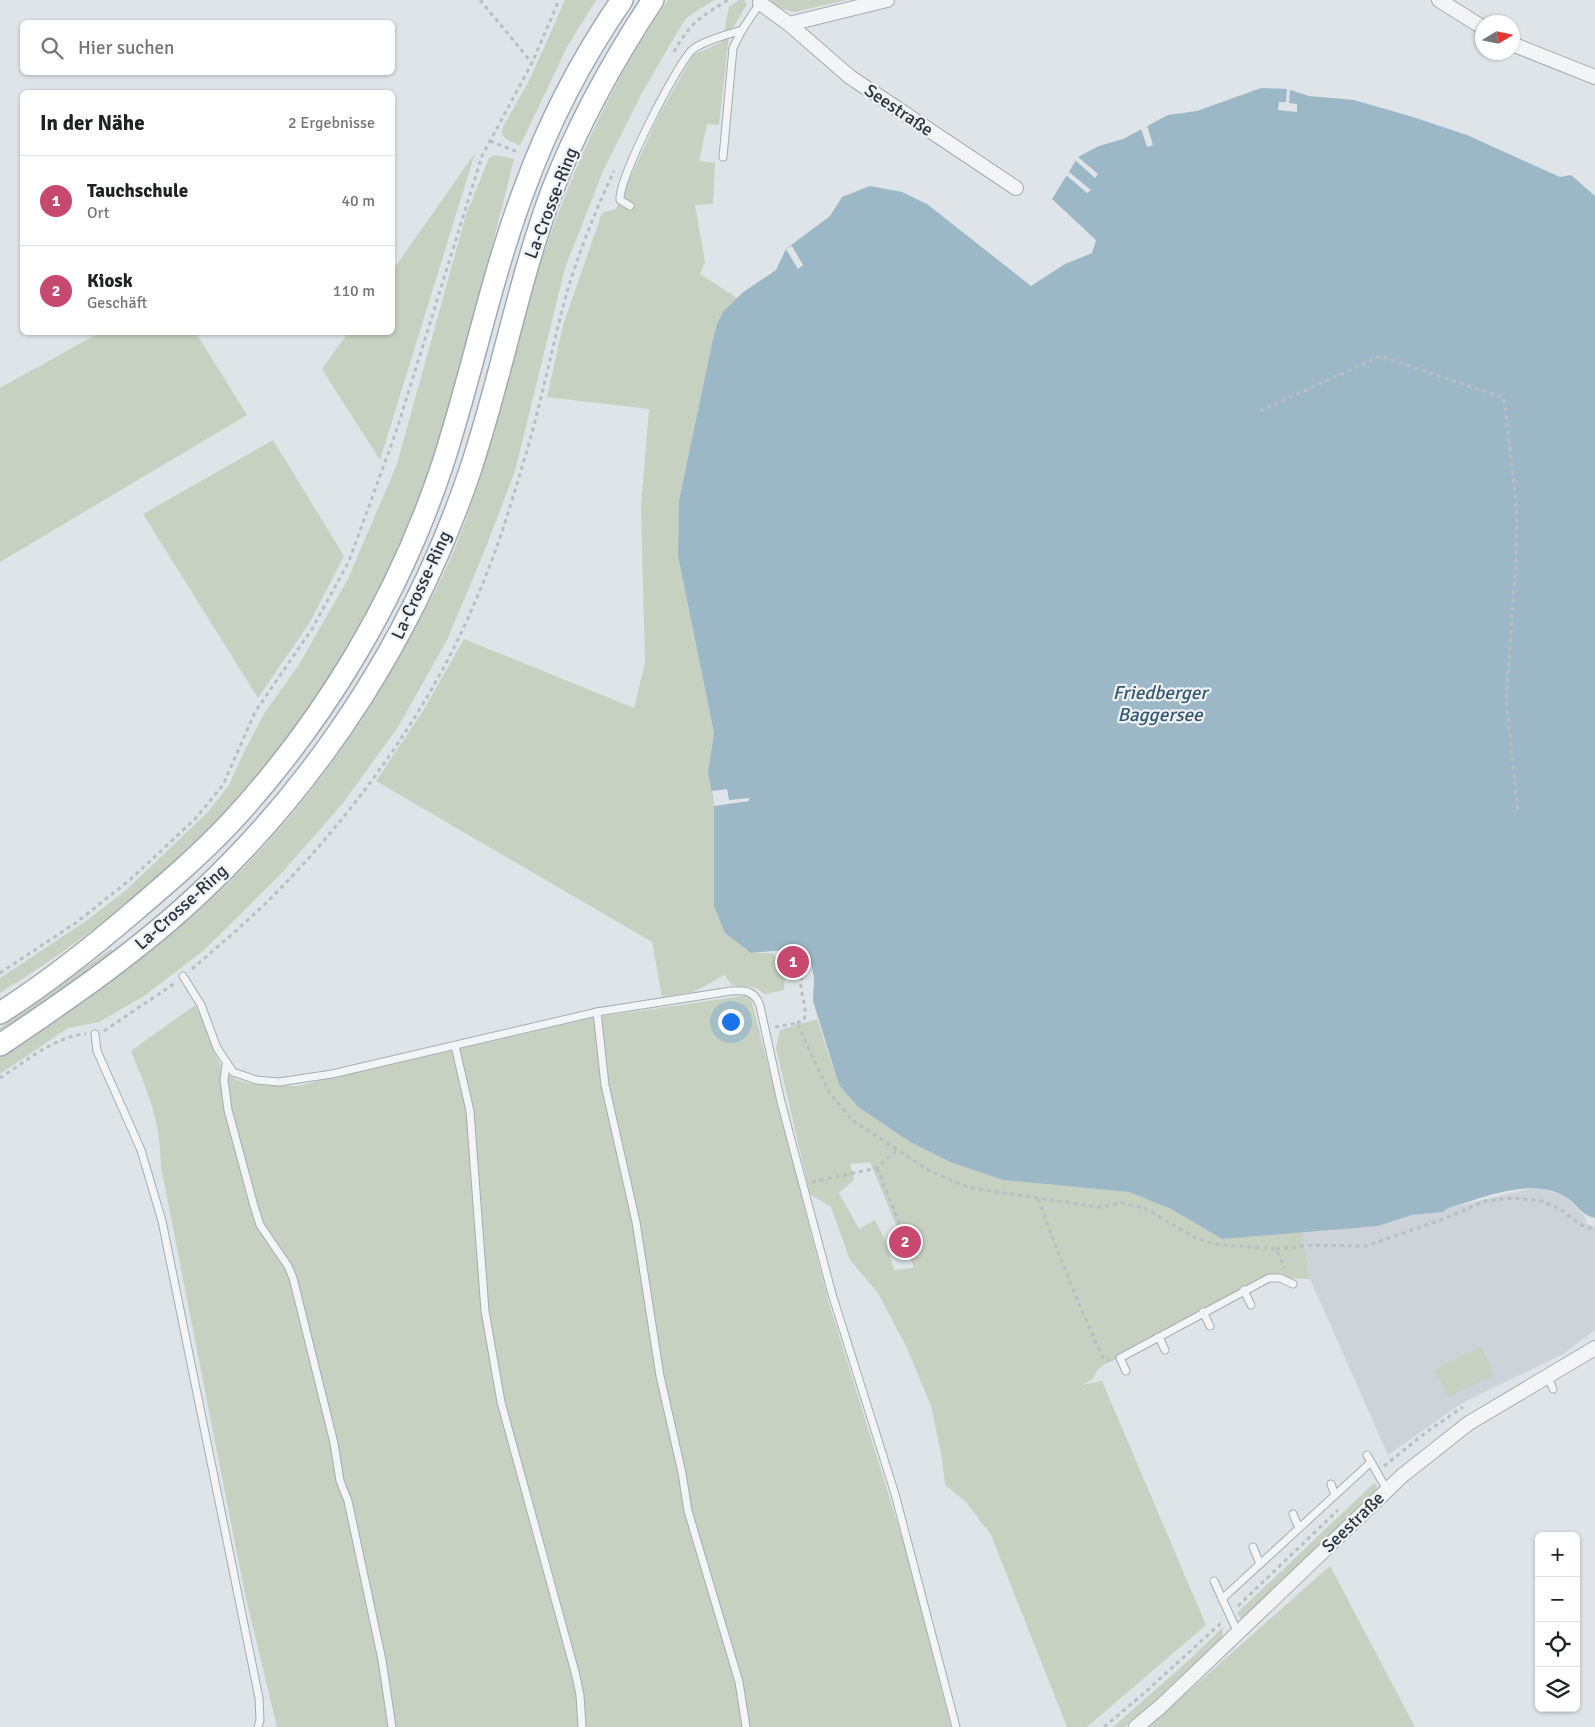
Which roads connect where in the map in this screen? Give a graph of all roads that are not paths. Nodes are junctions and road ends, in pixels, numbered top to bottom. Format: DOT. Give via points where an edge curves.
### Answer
graph roads {
  1 [pos="622,0"];
  2 [pos="653,0"];
  3 [pos="887,0"];
  4 [pos="1440,0"];
  5 [pos="760,3"];
  6 [pos="1475,23"];
  7 [pos="789,24"];
  8 [pos="742,30"];
  9 [pos="1520,47"];
  10 [pos="1595,77"];
  11 [pos="723,157"];
  12 [pos="1016,188"];
  13 [pos="630,206"];
  14 [pos="183,976"];
  15 [pos="597,1012"];
  16 [pos="0,1013"];
  17 [pos="96,1034"];
  18 [pos="0,1045"];
  19 [pos="454,1046"];
  20 [pos="226,1064"];
  21 [pos="1293,1284"];
  22 [pos="1244,1290"];
  23 [pos="1251,1305"];
  24 [pos="1203,1312"];
  25 [pos="1210,1326"];
  26 [pos="1159,1336"];
  27 [pos="1595,1348"];
  28 [pos="1165,1350"];
  29 [pos="1126,1371"];
  30 [pos="1367,1455"];
  31 [pos="1370,1463"];
  32 [pos="1331,1484"];
  33 [pos="1387,1490"];
  34 [pos="1336,1495"];
  35 [pos="1293,1514"];
  36 [pos="1299,1528"];
  37 [pos="1253,1548"];
  38 [pos="1260,1564"];
  39 [pos="1214,1581"];
  40 [pos="1222,1599"];
  41 [pos="1238,1633"];
  42 [pos="258,1727"];
  43 [pos="392,1727"];
  44 [pos="582,1727"];
  45 [pos="746,1727"];
  46 [pos="956,1727"];
  47 [pos="1136,1727"];
  1 -- 16 [label="main road, La-Crosse-Ring" via="574,81 532,168 429,503 396,582 340,682 278,768 191,862 79,957"];
  2 -- 18 [label="main road, La-Crosse-Ring" via="596,96 553,189 467,478 438,554 380,669 296,789 202,891 116,964"];
  3 -- 7 [label="street"];
  4 -- 6 [label="street"];
  5 -- 7 [label="street, Seestraße"];
  5 -- 8 [label="lane, Seestraße"];
  7 -- 12 [label="street, Seestraße" via="850,78"];
  8 -- 11 [label="lane, Seestraße" via="733,48"];
  8 -- 13 [label="lane" via="693,49 684,62 657,108 625,176 619,192 620,200"];
  9 -- 10 [label="street"];
  14 -- 20 [label="lane" via="201,1005"];
  15 -- 19 [label="lane"];
  15 -- 45 [label="lane" via="605,1085 636,1222 660,1376 688,1511 739,1682"];
  15 -- 46 [label="lane" via="731,990 752,992 757,998 802,1184 851,1360 900,1512"];
  17 -- 42 [label="lane" via="97,1050 141,1150 162,1221 259,1698"];
  19 -- 20 [label="lane" via="294,1081 256,1080 232,1072"];
  19 -- 44 [label="lane" via="470,1111 485,1302 494,1364 516,1465 539,1536 575,1672"];
  20 -- 43 [label="lane" via="224,1080 228,1110 254,1206 266,1237 288,1266 307,1332 348,1501 382,1660"];
  21 -- 22 [label="lane" via="1280,1278 1269,1278"];
  22 -- 23 [label="lane"];
  22 -- 24 [label="lane"];
  24 -- 25 [label="lane"];
  24 -- 26 [label="lane"];
  26 -- 28 [label="lane"];
  26 -- 29 [label="lane" via="1120,1358"];
  27 -- 33 [label="street, Seestraße" via="1551,1383 1469,1423"];
  30 -- 31 [label="lane"];
  31 -- 33 [label="lane"];
  31 -- 34 [label="lane"];
  32 -- 34 [label="lane"];
  33 -- 41 [label="street, Seestraße"];
  34 -- 36 [label="lane"];
  35 -- 36 [label="lane"];
  36 -- 38 [label="lane"];
  37 -- 38 [label="lane"];
  38 -- 40 [label="lane"];
  39 -- 40 [label="lane"];
  40 -- 41 [label="lane"];
  41 -- 47 [label="street, Seestraße"];
}
